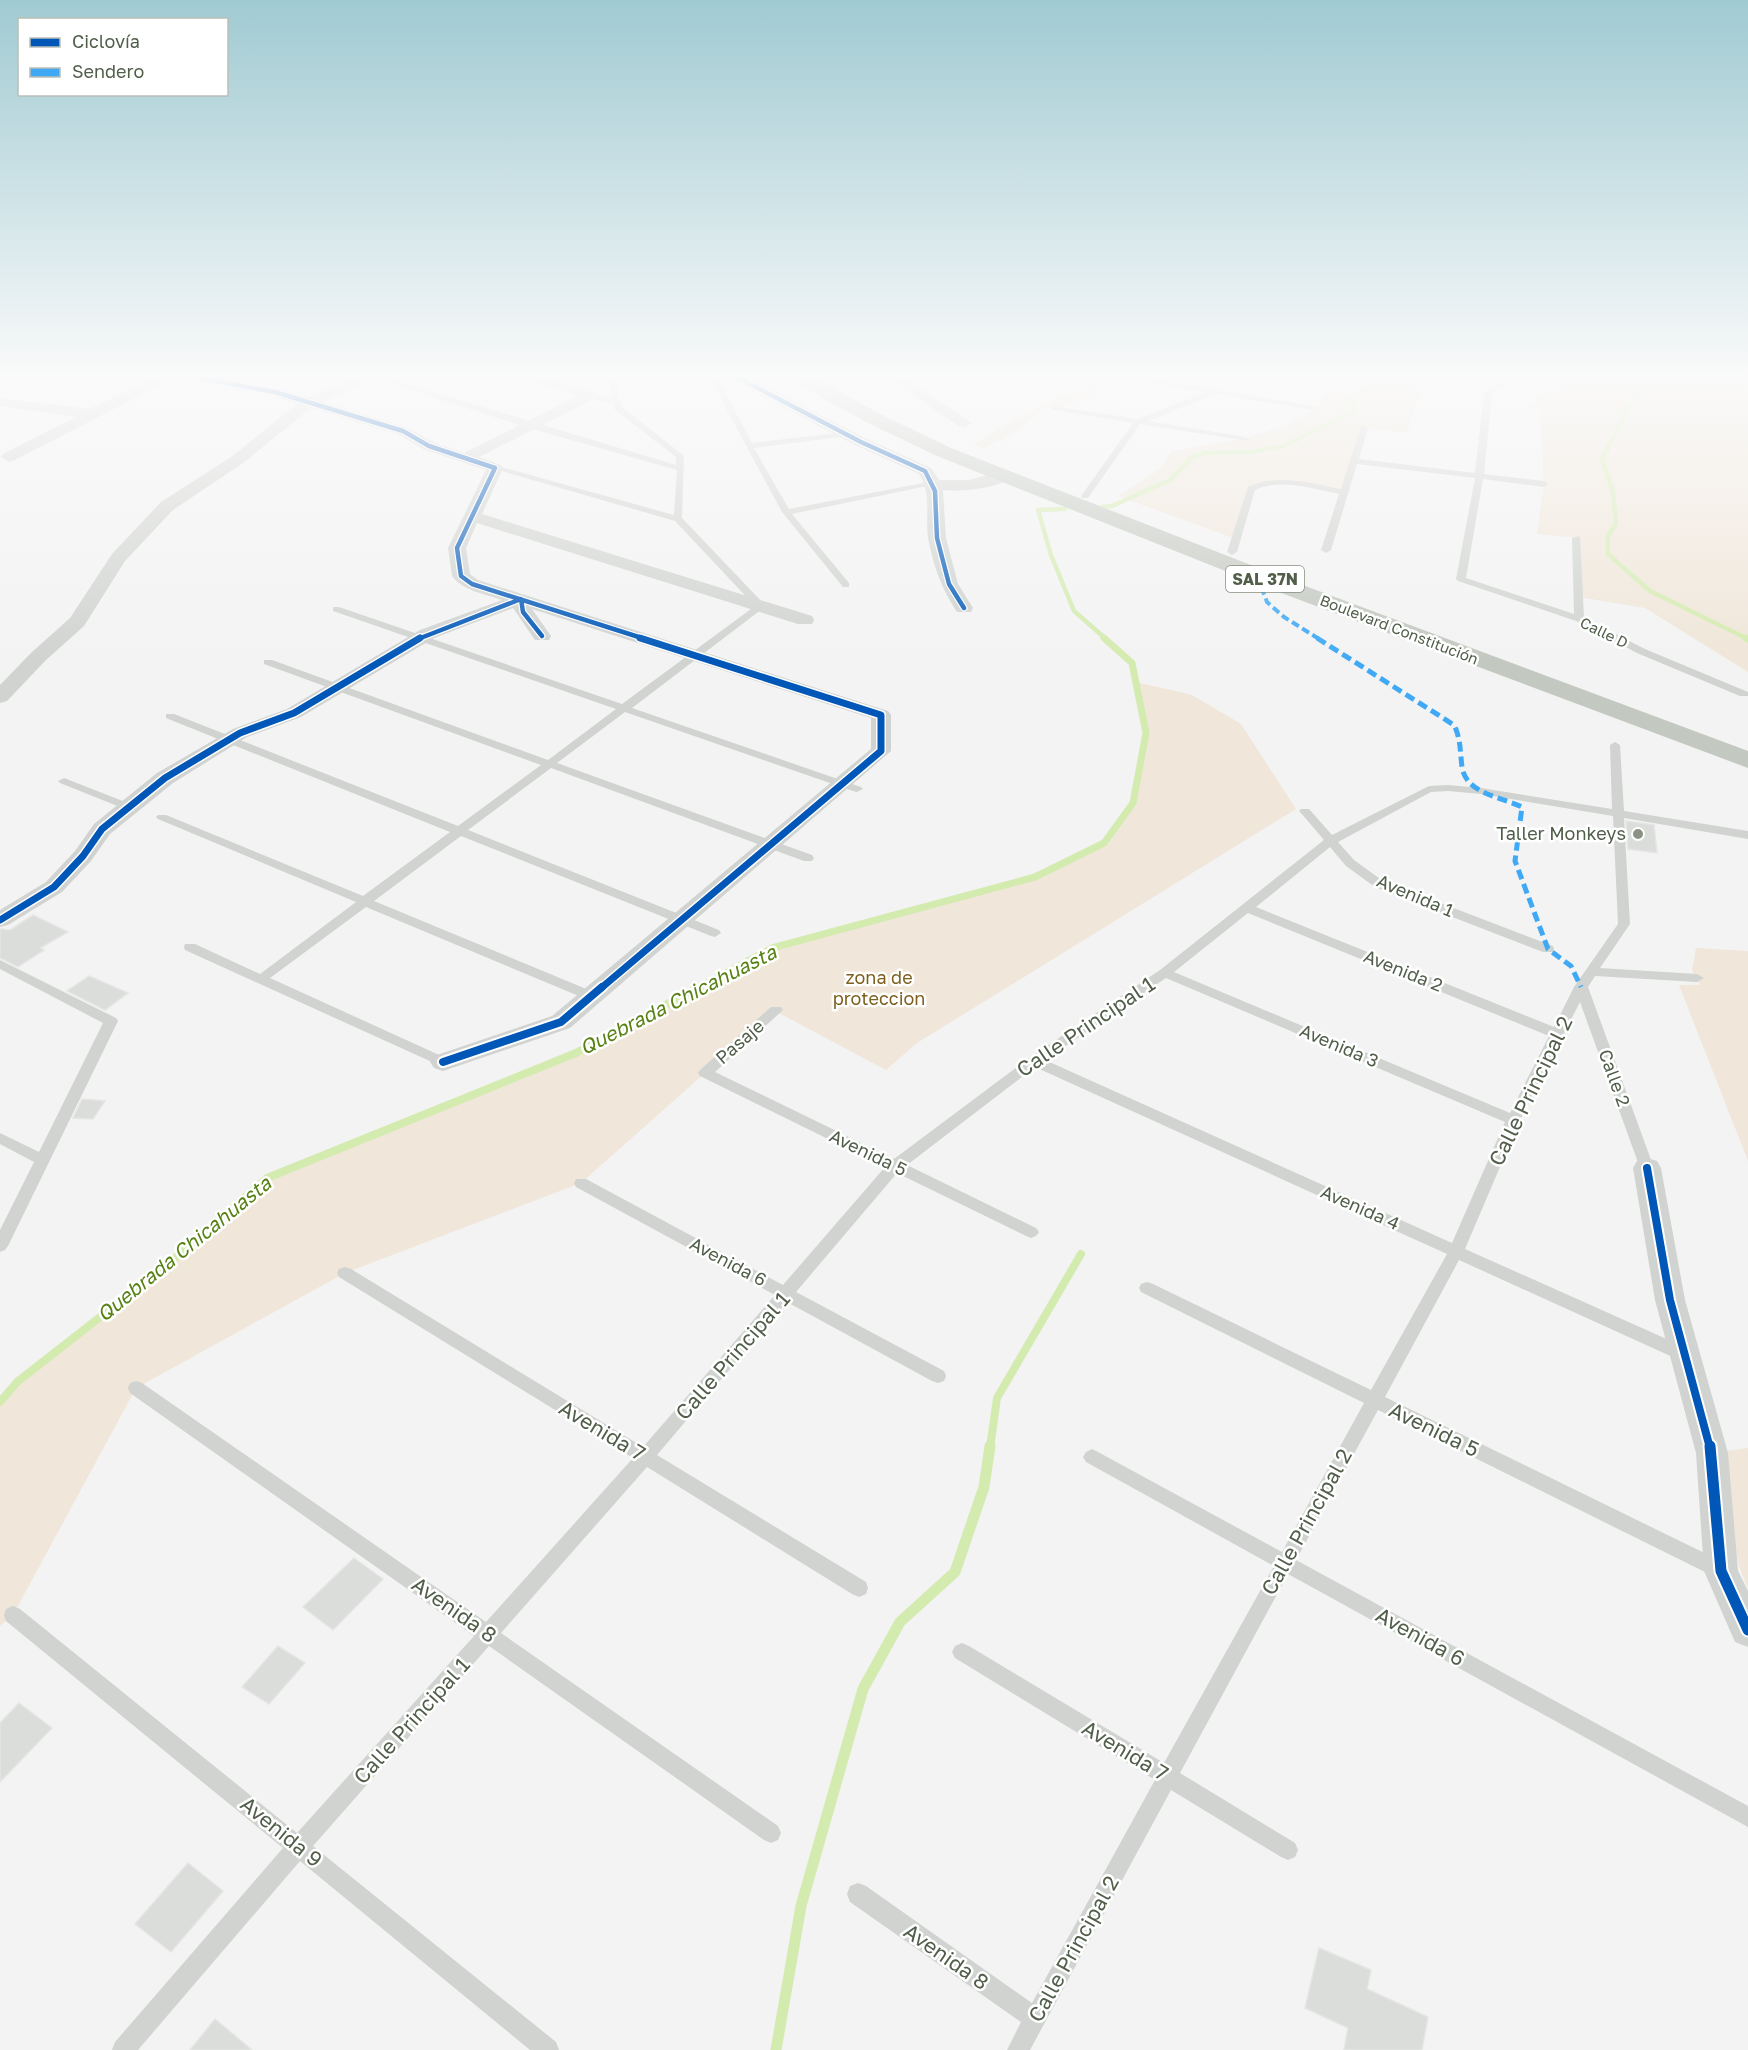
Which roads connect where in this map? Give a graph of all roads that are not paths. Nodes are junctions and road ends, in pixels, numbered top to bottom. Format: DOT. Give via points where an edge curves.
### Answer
graph roads {
  1 [pos="495,468"];
  2 [pos="224,469"];
  3 [pos="497,469"];
  4 [pos="681,469"];
  5 [pos="762,469"];
  6 [pos="920,469"];
  7 [pos="984,469"];
  8 [pos="1017,469"];
  9 [pos="1105,469"];
  10 [pos="1352,469"];
  11 [pos="1418,469"];
  12 [pos="1480,469"];
  13 [pos="1479,476"];
  14 [pos="1004,477"];
  15 [pos="933,484"];
  16 [pos="1544,484"];
  17 [pos="1344,492"];
  18 [pos="1085,496"];
  19 [pos="786,512"];
  20 [pos="471,516"];
  21 [pos="678,519"];
  22 [pos="1577,538"];
  23 [pos="1326,550"];
  24 [pos="1232,552"];
  25 [pos="846,585"];
  26 [pos="521,599"];
  27 [pos="761,606"];
  28 [pos="964,608"];
  29 [pos="336,609"];
  30 [pos="805,620"];
  31 [pos="1579,620"];
  32 [pos="542,636"];
  33 [pos="420,638"];
  34 [pos="695,656"];
  35 [pos="268,662"];
  36 [pos="336,687"];
  37 [pos="1744,694"];
  38 [pos="0,698"];
  39 [pos="624,709"];
  40 [pos="170,716"];
  41 [pos="230,739"];
  42 [pos="1615,745"];
  43 [pos="1748,746"];
  44 [pos="1748,760"];
  45 [pos="549,764"];
  46 [pos="64,781"];
  47 [pos="849,787"];
  48 [pos="129,807"];
  49 [pos="1305,811"];
  50 [pos="1619,813"];
  51 [pos="162,817"];
  52 [pos="460,831"];
  53 [pos="1748,835"];
  54 [pos="1329,842"];
  55 [pos="771,844"];
  56 [pos="808,858"];
  57 [pos="365,902"];
  58 [pos="1248,908"];
  59 [pos="0,920"];
  60 [pos="681,920"];
  61 [pos="715,933"];
  62 [pos="190,946"];
  63 [pos="1548,949"];
  64 [pos="0,964"];
  65 [pos="1592,972"];
  66 [pos="1165,973"];
  67 [pos="1697,978"];
  68 [pos="261,979"];
  69 [pos="1581,987"];
  70 [pos="591,996"];
  71 [pos="776,1010"];
  72 [pos="1558,1034"];
  73 [pos="1034,1061"];
  74 [pos="443,1062"];
  75 [pos="705,1073"];
  76 [pos="1513,1120"];
  77 [pos="0,1138"];
  78 [pos="42,1161"];
  79 [pos="894,1167"];
  80 [pos="1647,1168"];
  81 [pos="581,1183"];
  82 [pos="1031,1232"];
  83 [pos="0,1246"];
  84 [pos="1456,1251"];
  85 [pos="345,1273"];
  86 [pos="1147,1288"];
  87 [pos="787,1294"];
  88 [pos="1685,1355"];
  89 [pos="938,1376"];
  90 [pos="136,1388"];
  91 [pos="1374,1400"];
  92 [pos="645,1457"];
  93 [pos="1092,1457"];
  94 [pos="1285,1563"];
  95 [pos="1721,1571"];
  96 [pos="859,1588"];
  97 [pos="13,1615"];
  98 [pos="1748,1630"];
  99 [pos="489,1635"];
  100 [pos="962,1652"];
  101 [pos="1167,1777"];
  102 [pos="1748,1817"];
  103 [pos="771,1833"];
  104 [pos="298,1847"];
  105 [pos="1288,1850"];
  106 [pos="858,1894"];
  107 [pos="1035,2019"];
  108 [pos="123,2050"];
  109 [pos="548,2050"];
  110 [pos="1018,2050"];
  1 -- 20 [label="street"];
  2 -- 38 [label="street" via="167,506 118,558 77,622"];
  3 -- 21 [label="lane"];
  4 -- 21 [label="lane"];
  5 -- 19 [label="lane"];
  6 -- 15 [label="street"];
  7 -- 14 [label="highway, Boulevard Constitución / SAL 37N"];
  8 -- 18 [label="highway, Boulevard Constitución / SAL 37N"];
  9 -- 18 [label="lane"];
  10 -- 17 [label="lane"];
  11 -- 13 [label="lane"];
  12 -- 13 [label="lane"];
  13 -- 16 [label="lane"];
  13 -- 31 [label="lane, Calle D" via="1461,579"];
  14 -- 15 [label="street" via="965,487"];
  14 -- 44 [label="highway, Boulevard Constitución / SAL 37N"];
  15 -- 19 [label="lane"];
  15 -- 28 [label="street" via="937,538 950,584"];
  17 -- 23 [label="lane"];
  17 -- 24 [label="lane" via="1272,482 1257,484 1251,489"];
  18 -- 24 [label="highway, Boulevard Constitución / SAL 37N"];
  19 -- 25 [label="lane"];
  20 -- 26 [label="street" via="457,548 461,576 472,584"];
  20 -- 27 [label="street"];
  21 -- 27 [label="lane"];
  22 -- 31 [label="lane"];
  24 -- 43 [label="highway, Boulevard Constitución / SAL 37N"];
  26 -- 32 [label="street" via="523,612"];
  26 -- 33 [label="street"];
  26 -- 34 [label="street"];
  27 -- 30 [label="street"];
  27 -- 34 [label="lane"];
  29 -- 33 [label="lane"];
  31 -- 37 [label="lane, Calle D"];
  33 -- 36 [label="street"];
  33 -- 39 [label="lane"];
  34 -- 39 [label="lane"];
  34 -- 47 [label="street" via="881,715 881,751"];
  35 -- 36 [label="lane"];
  36 -- 41 [label="street" via="294,713"];
  36 -- 45 [label="lane"];
  39 -- 45 [label="lane"];
  39 -- 47 [label="lane"];
  40 -- 41 [label="lane"];
  41 -- 48 [label="street" via="165,778"];
  41 -- 52 [label="lane"];
  42 -- 50 [label="lane, Calle Principal 2"];
  45 -- 52 [label="lane"];
  45 -- 55 [label="lane"];
  46 -- 48 [label="lane"];
  47 -- 55 [label="street"];
  48 -- 59 [label="street" via="102,829 54,887"];
  49 -- 54 [label="lane, Avenida 1"];
  50 -- 53 [label="lane"];
  50 -- 54 [label="lane, Calle Principal 1" via="1448,788 1430,789"];
  50 -- 65 [label="lane, Calle Principal 2" via="1624,924"];
  51 -- 57 [label="lane"];
  52 -- 57 [label="lane"];
  52 -- 60 [label="lane"];
  54 -- 58 [label="lane, Calle Principal 1"];
  54 -- 63 [label="lane, Avenida 1" via="1379,884"];
  55 -- 56 [label="lane"];
  55 -- 60 [label="street"];
  57 -- 68 [label="lane"];
  57 -- 70 [label="lane"];
  58 -- 66 [label="lane, Calle Principal 1"];
  58 -- 72 [label="lane, Avenida 2"];
  60 -- 61 [label="lane"];
  60 -- 70 [label="street"];
  62 -- 68 [label="lane"];
  64 -- 78 [label="lane" via="111,1021"];
  65 -- 67 [label="lane"];
  65 -- 69 [label="lane, Calle Principal 2"];
  66 -- 73 [label="lane, Calle Principal 1"];
  66 -- 76 [label="lane, Avenida 3"];
  68 -- 74 [label="lane"];
  69 -- 72 [label="lane, Calle Principal 2"];
  69 -- 80 [label="lane, Calle 2"];
  70 -- 74 [label="street" via="561,1022"];
  71 -- 75 [label="lane, Pasaje"];
  72 -- 76 [label="lane, Calle Principal 2"];
  73 -- 79 [label="lane, Calle Principal 1"];
  73 -- 84 [label="lane, Avenida 4"];
  75 -- 79 [label="lane, Avenida 5"];
  76 -- 84 [label="lane, Calle Principal 2"];
  77 -- 78 [label="lane"];
  78 -- 83 [label="lane"];
  79 -- 82 [label="lane, Avenida 5"];
  79 -- 87 [label="lane, Calle Principal 1"];
  80 -- 88 [label="street" via="1670,1300"];
  81 -- 87 [label="lane, Avenida 6"];
  84 -- 88 [label="lane, Avenida 4"];
  84 -- 91 [label="lane, Calle Principal 2"];
  85 -- 92 [label="lane, Avenida 7"];
  86 -- 91 [label="lane, Avenida 5"];
  87 -- 89 [label="lane, Avenida 6"];
  87 -- 92 [label="lane, Calle Principal 1"];
  88 -- 95 [label="street" via="1712,1453"];
  90 -- 99 [label="lane, Avenida 8"];
  91 -- 94 [label="lane, Calle Principal 2"];
  91 -- 95 [label="lane, Avenida 5"];
  92 -- 96 [label="lane, Avenida 7"];
  92 -- 99 [label="lane, Calle Principal 1"];
  93 -- 94 [label="lane, Avenida 6"];
  94 -- 101 [label="lane, Calle Principal 2"];
  94 -- 102 [label="lane, Avenida 6"];
  95 -- 98 [label="street"];
  97 -- 104 [label="lane, Avenida 9"];
  99 -- 103 [label="lane, Avenida 8"];
  99 -- 104 [label="lane, Calle Principal 1"];
  100 -- 101 [label="lane, Avenida 7"];
  101 -- 105 [label="lane, Avenida 7"];
  101 -- 107 [label="lane, Calle Principal 2"];
  104 -- 108 [label="lane, Calle Principal 1"];
  104 -- 109 [label="lane, Avenida 9"];
  106 -- 107 [label="lane, Avenida 8"];
  107 -- 110 [label="lane, Calle Principal 2"];
}
